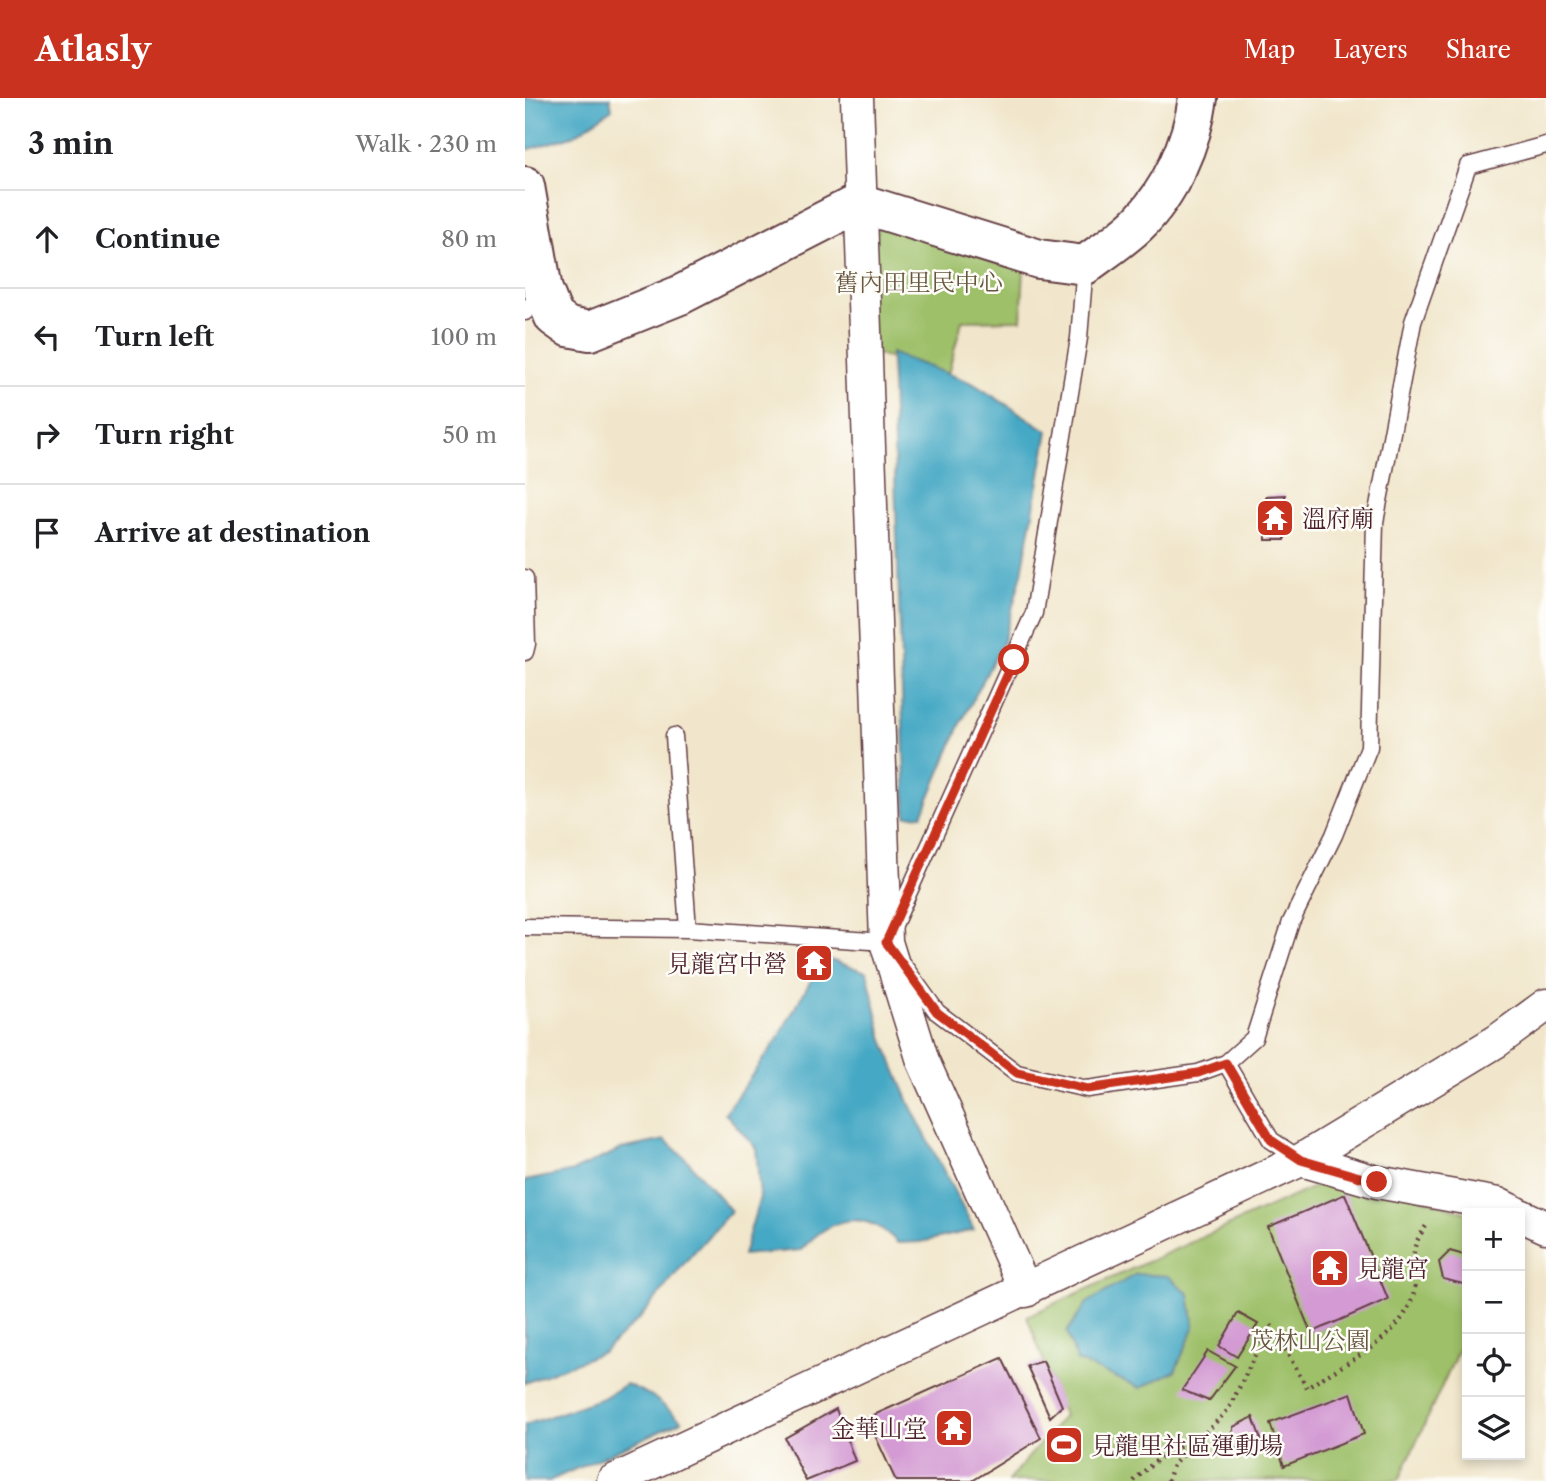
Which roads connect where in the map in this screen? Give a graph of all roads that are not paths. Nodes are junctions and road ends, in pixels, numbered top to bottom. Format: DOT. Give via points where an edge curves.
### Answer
graph roads {
  1 [pos="857,98"];
  2 [pos="1198,98"];
  3 [pos="1546,145"];
  4 [pos="525,186"];
  5 [pos="859,203"];
  6 [pos="1085,265"];
  7 [pos="534,301"];
  8 [pos="525,578"];
  9 [pos="525,652"];
  10 [pos="674,736"];
  11 [pos="525,927"];
  12 [pos="688,929"];
  13 [pos="886,942"];
  14 [pos="1546,1005"];
  15 [pos="1226,1063"];
  16 [pos="1301,1160"];
  17 [pos="1506,1208"];
  18 [pos="1525,1217"];
  19 [pos="1546,1227"];
  20 [pos="1026,1291"];
  21 [pos="613,1481"];
  1 -- 5 [label="street"];
  2 -- 6 [label="street" via="1171,182 1138,225"];
  3 -- 15 [label="lane" via="1468,166 1413,322 1375,522 1369,747 1334,835 1291,922 1254,1038"];
  4 -- 7 [label="street"];
  5 -- 6 [label="street" via="1039,259"];
  5 -- 7 [label="street" via="680,295 590,331 568,327"];
  5 -- 13 [label="street"];
  6 -- 13 [label="lane" via="1079,338 1034,613"];
  8 -- 9 [label="lane"];
  10 -- 12 [label="lane"];
  11 -- 12 [label="lane"];
  12 -- 13 [label="lane"];
  13 -- 15 [label="lane" via="937,1012 1017,1073 1087,1089 1198,1073"];
  13 -- 20 [label="street" via="923,1061"];
  14 -- 16 [label="street" via="1497,1041"];
  15 -- 16 [label="lane" via="1271,1140"];
  16 -- 17 [label="street" via="1377,1182"];
  16 -- 20 [label="street"];
  18 -- 19 [label="street"];
  20 -- 21 [label="street"];
}
